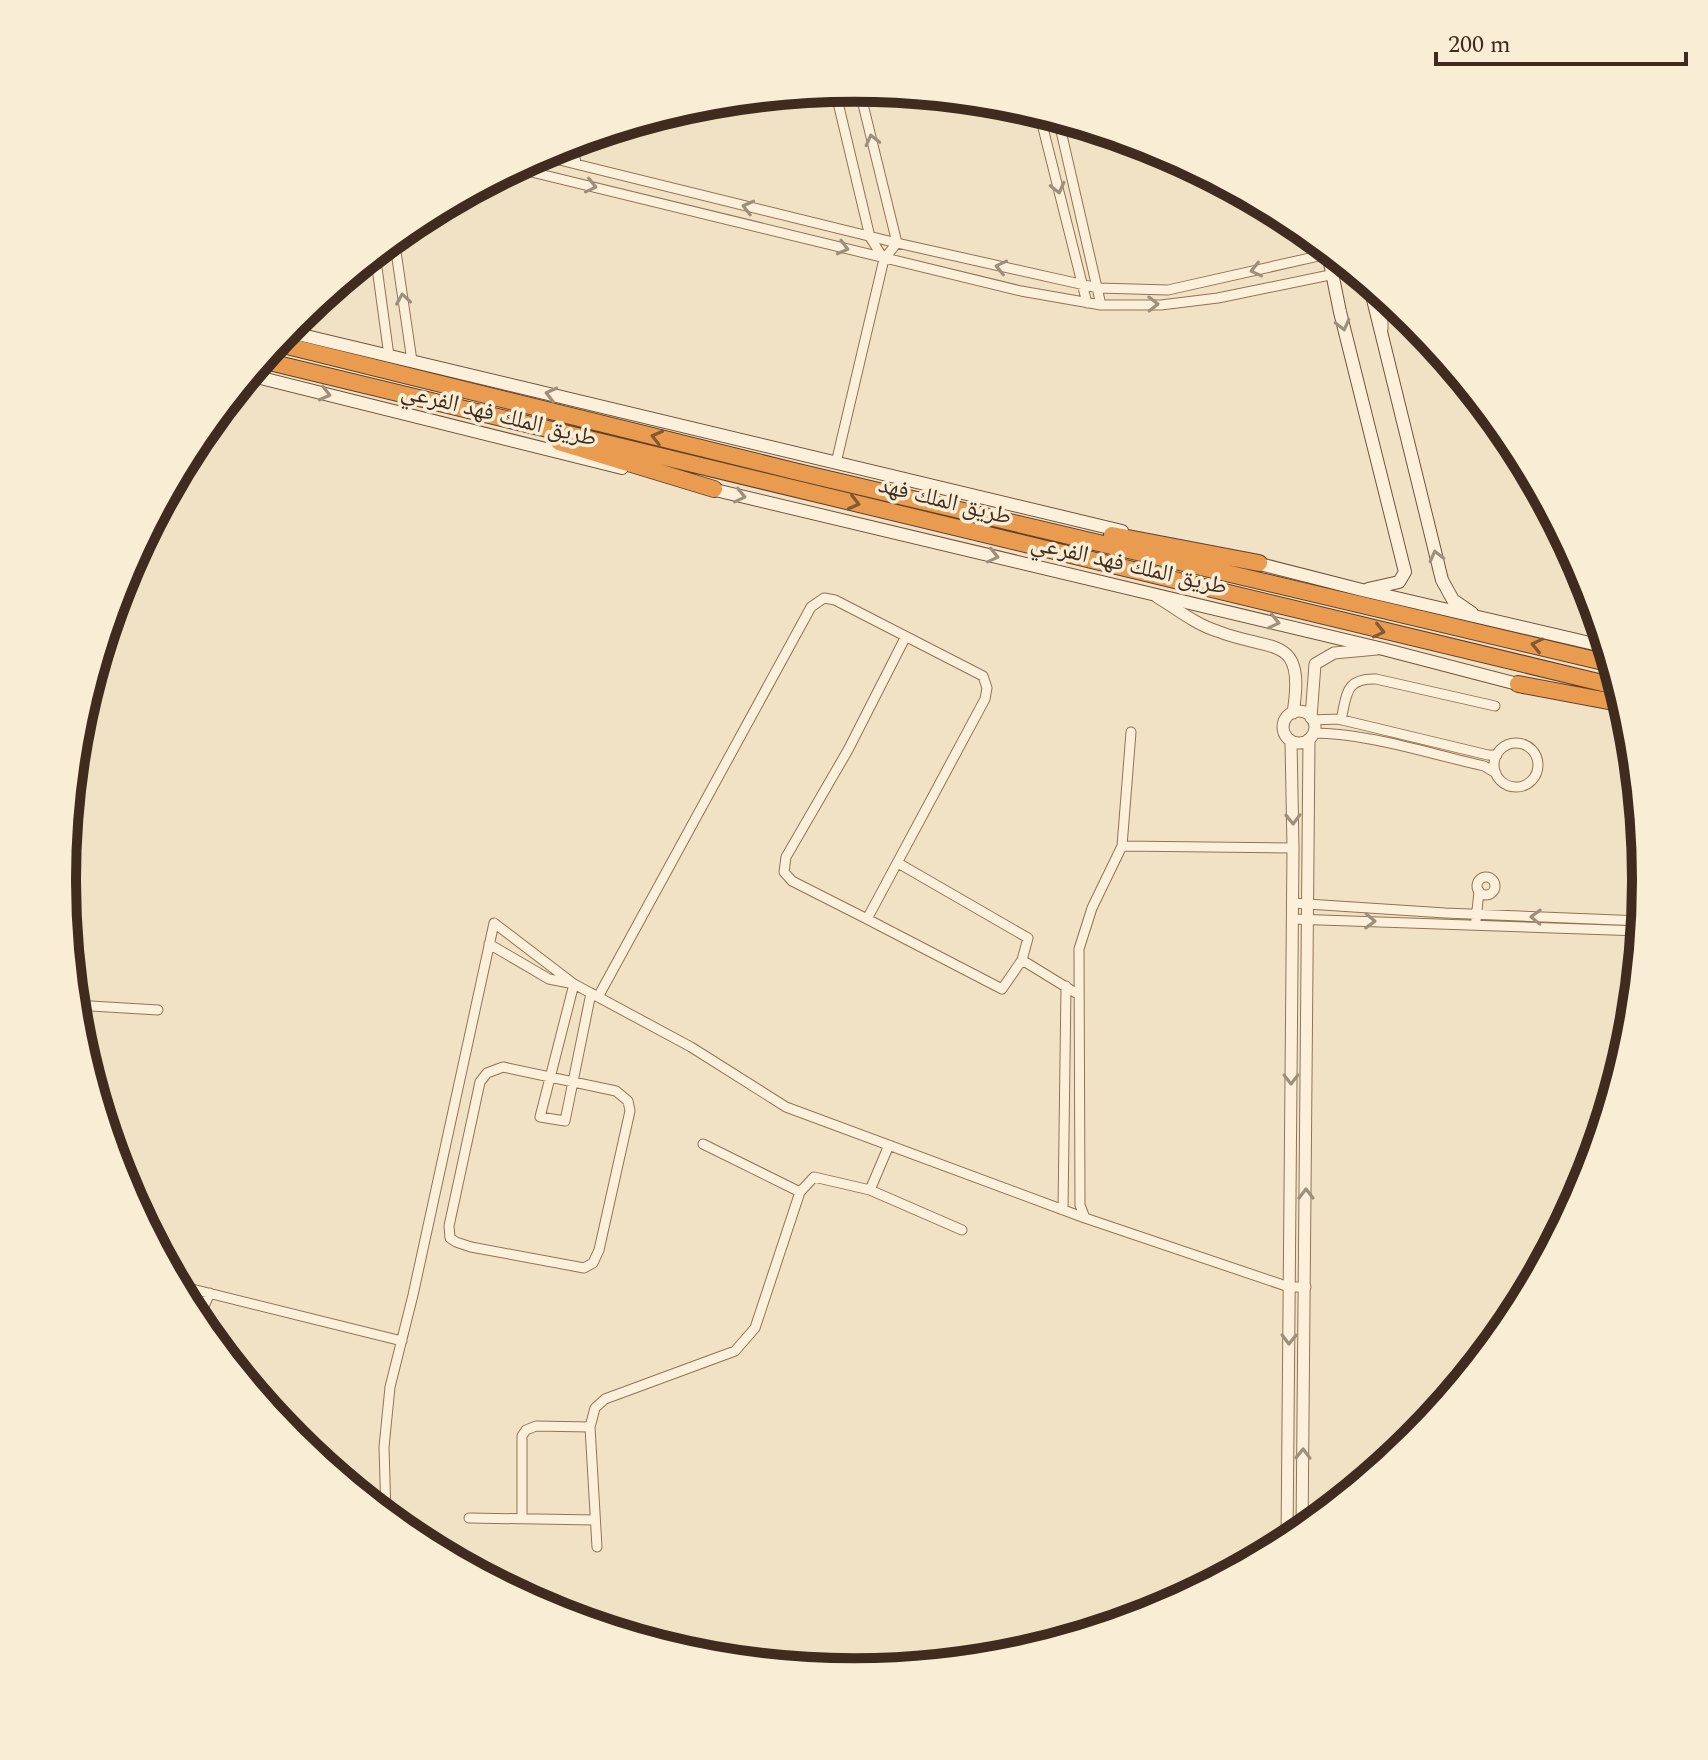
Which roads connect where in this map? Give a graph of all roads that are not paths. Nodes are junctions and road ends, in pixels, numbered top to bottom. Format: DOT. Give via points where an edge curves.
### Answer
graph roads {
  1 [pos="863,102"];
  2 [pos="838,103"];
  3 [pos="1042,126"];
  4 [pos="1061,131"];
  5 [pos="575,154"];
  6 [pos="559,160"];
  7 [pos="576,164"];
  8 [pos="532,172"];
  9 [pos="870,237"];
  10 [pos="897,243"];
  11 [pos="396,252"];
  12 [pos="1316,254"];
  13 [pos="884,259"];
  14 [pos="1331,265"];
  15 [pos="377,266"];
  16 [pos="1341,274"];
  17 [pos="1332,276"];
  18 [pos="1081,285"];
  19 [pos="1098,288"];
  20 [pos="1374,302"];
  21 [pos="1087,303"];
  22 [pos="1101,305"];
  23 [pos="1383,310"];
  24 [pos="300,335"];
  25 [pos="1383,336"];
  26 [pos="289,346"];
  27 [pos="389,356"];
  28 [pos="412,361"];
  29 [pos="273,363"];
  30 [pos="260,378"];
  31 [pos="408,397"];
  32 [pos="836,463"];
  33 [pos="714,489"];
  34 [pos="899,496"];
  35 [pos="1259,563"];
  36 [pos="1362,590"];
  37 [pos="1150,593"];
  38 [pos="1478,616"];
  39 [pos="905,638"];
  40 [pos="1595,644"];
  41 [pos="1383,649"];
  42 [pos="1600,661"];
  43 [pos="1518,684"];
  44 [pos="1606,684"];
  45 [pos="1611,704"];
  46 [pos="1495,706"];
  47 [pos="1293,713"];
  48 [pos="1312,719"];
  49 [pos="1344,720"];
  50 [pos="1376,728"];
  51 [pos="1131,732"];
  52 [pos="1311,736"];
  53 [pos="1291,741"];
  54 [pos="1373,741"];
  55 [pos="1439,743"];
  56 [pos="1435,755"];
  57 [pos="1497,755"];
  58 [pos="1496,773"];
  59 [pos="1122,846"];
  60 [pos="1293,848"];
  61 [pos="898,863"];
  62 [pos="1479,891"];
  63 [pos="1490,894"];
  64 [pos="1292,903"];
  65 [pos="1308,904"];
  66 [pos="1484,918"];
  67 [pos="867,919"];
  68 [pos="1292,919"];
  69 [pos="1308,920"];
  70 [pos="1630,921"];
  71 [pos="1630,930"];
  72 [pos="489,944"];
  73 [pos="1022,960"];
  74 [pos="574,984"];
  75 [pos="1066,986"];
  76 [pos="595,995"];
  77 [pos="1079,995"];
  78 [pos="87,1006"];
  79 [pos="158,1010"];
  80 [pos="550,1078"];
  81 [pos="573,1082"];
  82 [pos="703,1144"];
  83 [pos="889,1145"];
  84 [pos="870,1190"];
  85 [pos="800,1192"];
  86 [pos="1063,1210"];
  87 [pos="1085,1218"];
  88 [pos="962,1230"];
  89 [pos="1289,1287"];
  90 [pos="1306,1287"];
  91 [pos="192,1289"];
  92 [pos="210,1293"];
  93 [pos="204,1307"];
  94 [pos="402,1341"];
  95 [pos="590,1427"];
  96 [pos="386,1501"];
  97 [pos="1302,1515"];
  98 [pos="469,1518"];
  99 [pos="522,1518"];
  100 [pos="595,1520"];
  101 [pos="1287,1526"];
  102 [pos="597,1547"];
  10 -- 1 [label="street, one-way"];
  2 -- 9 [label="street"];
  3 -- 18 [label="street, one-way"];
  4 -- 19 [label="street"];
  5 -- 7 [label="street"];
  6 -- 7 [label="street"];
  9 -- 7 [label="street, one-way"];
  8 -- 13 [label="street, one-way"];
  9 -- 10 [label="street"];
  9 -- 13 [label="street"];
  10 -- 13 [label="street"];
  18 -- 10 [label="street, one-way"];
  28 -- 11 [label="street, one-way"];
  12 -- 19 [label="street, one-way" via="1168,290"];
  13 -- 21 [label="street"];
  13 -- 32 [label="street"];
  14 -- 17 [label="main road"];
  15 -- 27 [label="street"];
  16 -- 17 [label="street"];
  22 -- 17 [label="street, one-way" via="1218,298"];
  17 -- 36 [label="main road, one-way" via="1405,572 1399,582"];
  18 -- 19 [label="street"];
  18 -- 21 [label="street"];
  19 -- 22 [label="street"];
  20 -- 25 [label="main road"];
  21 -- 22 [label="street"];
  23 -- 25 [label="street"];
  24 -- 27 [label="main road, طريق الملك فهد الفرعي"];
  38 -- 25 [label="main road, one-way" via="1453,600 1442,580"];
  34 -- 26 [label="highway, طريق الملك فهد, one-way"];
  27 -- 28 [label="main road, طريق الملك فهد الفرعي"];
  32 -- 28 [label="main road, طريق الملك فهد الفرعي, one-way"];
  29 -- 31 [label="highway, طريق الملك فهد"];
  30 -- 33 [label="main road, طريق الملك فهد الفرعي, one-way"];
  31 -- 33 [label="highway"];
  31 -- 44 [label="highway, طريق الملك فهد, one-way"];
  32 -- 35 [label="main road, طريق الملك فهد الفرعي"];
  33 -- 37 [label="main road, طريق الملك فهد الفرعي, one-way"];
  34 -- 35 [label="highway"];
  42 -- 34 [label="highway, طريق الملك فهد, one-way"];
  35 -- 36 [label="main road, طريق الملك فهد الفرعي"];
  36 -- 38 [label="main road, طريق الملك فهد الفرعي"];
  37 -- 41 [label="main road, طريق الملك فهد الفرعي, one-way"];
  37 -- 47 [label="street" via="1215,631 1287,653 1297,684"];
  38 -- 40 [label="main road, طريق الملك فهد الفرعي"];
  39 -- 61 [label="street" via="983,676 987,688"];
  39 -- 67 [label="street" via="786,857 784,872 792,881"];
  39 -- 76 [label="street" via="835,600 824,598 811,607"];
  41 -- 43 [label="main road, طريق الملك فهد الفرعي"];
  41 -- 48 [label="street" via="1334,653 1315,664"];
  43 -- 45 [label="highway"];
  46 -- 49 [label="street" via="1358,678"];
  47 -- 48 [label="street"];
  47 -- 53 [label="street" via="1283,725"];
  48 -- 49 [label="street"];
  48 -- 52 [label="street"];
  49 -- 50 [label="street"];
  50 -- 54 [label="street"];
  50 -- 55 [label="street"];
  51 -- 59 [label="street"];
  52 -- 53 [label="street"];
  52 -- 54 [label="street" via="1334,733"];
  52 -- 65 [label="street"];
  53 -- 60 [label="street, one-way"];
  54 -- 56 [label="street"];
  55 -- 56 [label="street"];
  55 -- 57 [label="street"];
  56 -- 58 [label="street"];
  57 -- 58 [label="street"];
  57 -- 58 [label="street" via="1503,747 1519,743 1532,750 1538,764 1533,779 1519,786 1504,783"];
  59 -- 60 [label="street"];
  59 -- 77 [label="street" via="1079,949"];
  60 -- 64 [label="street"];
  61 -- 67 [label="street"];
  61 -- 73 [label="street" via="1028,938"];
  62 -- 63 [label="street"];
  62 -- 63 [label="street" via="1478,882 1489,877 1496,885"];
  62 -- 66 [label="street"];
  63 -- 66 [label="street"];
  64 -- 65 [label="street"];
  64 -- 68 [label="street"];
  65 -- 66 [label="street"];
  65 -- 69 [label="street"];
  69 -- 66 [label="street, one-way" via="1475,925"];
  70 -- 66 [label="street, one-way"];
  66 -- 71 [label="street"];
  67 -- 73 [label="street" via="1002,989"];
  68 -- 69 [label="street"];
  68 -- 89 [label="street, one-way"];
  90 -- 69 [label="street, one-way"];
  72 -- 74 [label="street" via="549,979"];
  72 -- 74 [label="street" via="494,923 499,924"];
  72 -- 94 [label="street"];
  73 -- 75 [label="street"];
  74 -- 76 [label="street"];
  74 -- 80 [label="street"];
  75 -- 77 [label="street"];
  75 -- 86 [label="street"];
  76 -- 81 [label="street"];
  76 -- 83 [label="street" via="786,1107"];
  77 -- 87 [label="street" via="1080,1205"];
  78 -- 79 [label="street"];
  80 -- 81 [label="street"];
  80 -- 81 [label="street" via="540,1117 565,1121"];
  80 -- 81 [label="street" via="503,1067 480,1082 449,1226 456,1242 572,1267 593,1263 630,1111 628,1101 616,1091"];
  82 -- 85 [label="street"];
  83 -- 84 [label="street"];
  83 -- 86 [label="street"];
  84 -- 85 [label="street" via="814,1177"];
  84 -- 88 [label="street"];
  85 -- 95 [label="street" via="755,1328 735,1351 605,1399 595,1408"];
  86 -- 87 [label="street"];
  87 -- 89 [label="street"];
  89 -- 90 [label="street"];
  89 -- 101 [label="street, one-way"];
  97 -- 90 [label="street, one-way"];
  91 -- 92 [label="street"];
  92 -- 93 [label="street"];
  92 -- 94 [label="street"];
  94 -- 96 [label="street" via="390,1387"];
  95 -- 99 [label="street" via="526,1430"];
  95 -- 100 [label="street"];
  98 -- 99 [label="street"];
  99 -- 100 [label="street"];
  100 -- 102 [label="street"];
}
